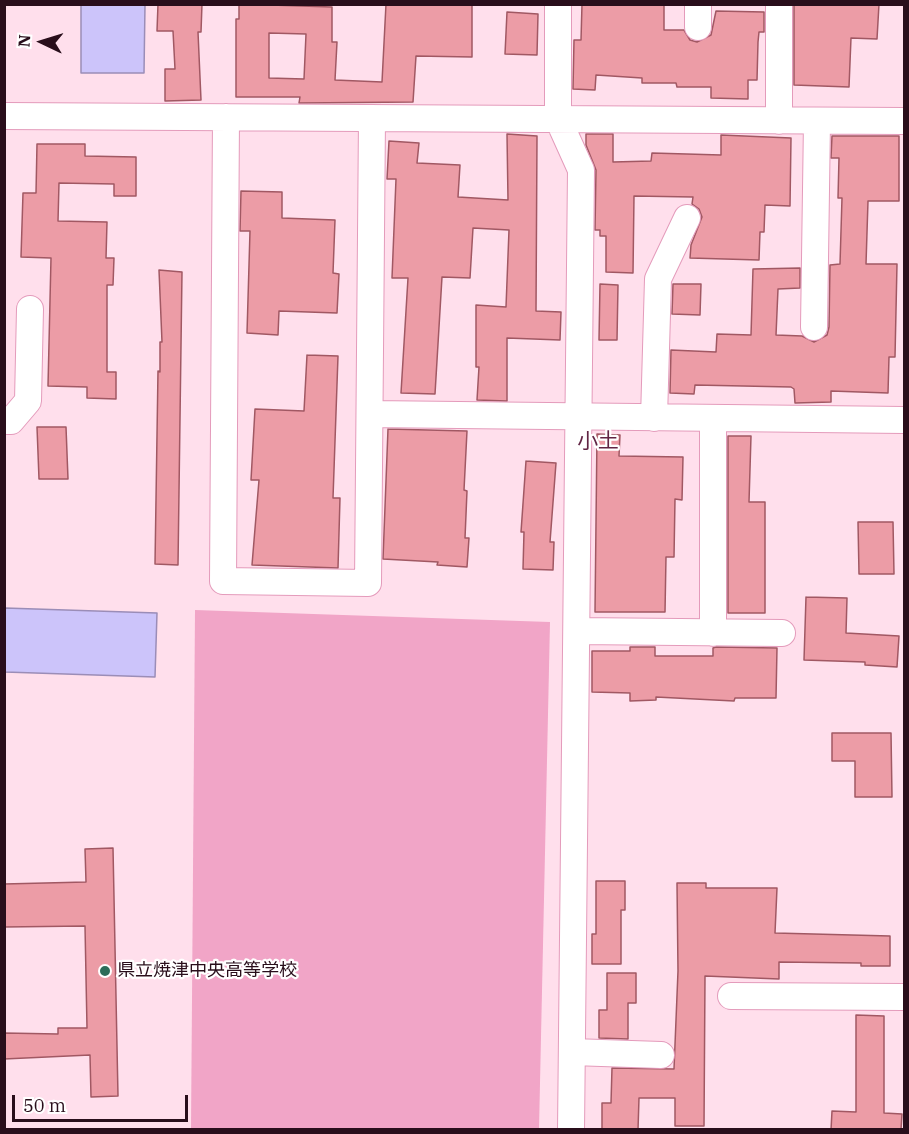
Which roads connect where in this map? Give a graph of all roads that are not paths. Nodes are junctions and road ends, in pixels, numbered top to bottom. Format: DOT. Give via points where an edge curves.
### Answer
graph roads {
  1 [pos="558,4"];
  2 [pos="779,4"];
  3 [pos="4,116"];
  4 [pos="226,117"];
  5 [pos="372,118"];
  6 [pos="558,119"];
  7 [pos="779,121"];
  8 [pos="817,121"];
  9 [pos="904,122"];
  10 [pos="687,218"];
  11 [pos="30,309"];
  12 [pos="813,327"];
  13 [pos="370,414"];
  14 [pos="579,417"];
  15 [pos="654,418"];
  16 [pos="713,418"];
  17 [pos="904,420"];
  18 [pos="4,421"];
  19 [pos="577,631"];
  20 [pos="713,633"];
  21 [pos="782,633"];
  22 [pos="731,996"];
  23 [pos="904,997"];
  24 [pos="572,1052"];
  25 [pos="661,1055"];
  26 [pos="572,1130"];
  1 -- 6 [label="street"];
  2 -- 7 [label="street"];
  3 -- 4 [label="street"];
  4 -- 5 [label="street"];
  4 -- 13 [label="street" via="223,581 368,583"];
  5 -- 6 [label="street"];
  5 -- 13 [label="street"];
  6 -- 7 [label="street"];
  6 -- 14 [label="street" via="581,170"];
  7 -- 8 [label="street"];
  8 -- 9 [label="street"];
  8 -- 12 [label="street"];
  10 -- 15 [label="street" via="658,279"];
  11 -- 18 [label="street" via="28,401 11,421"];
  13 -- 14 [label="street"];
  14 -- 15 [label="street"];
  14 -- 19 [label="street"];
  15 -- 16 [label="street"];
  16 -- 17 [label="street"];
  16 -- 20 [label="street"];
  19 -- 20 [label="street"];
  19 -- 24 [label="street"];
  20 -- 21 [label="street"];
  22 -- 23 [label="street"];
  24 -- 25 [label="street"];
  24 -- 26 [label="street"];
}
